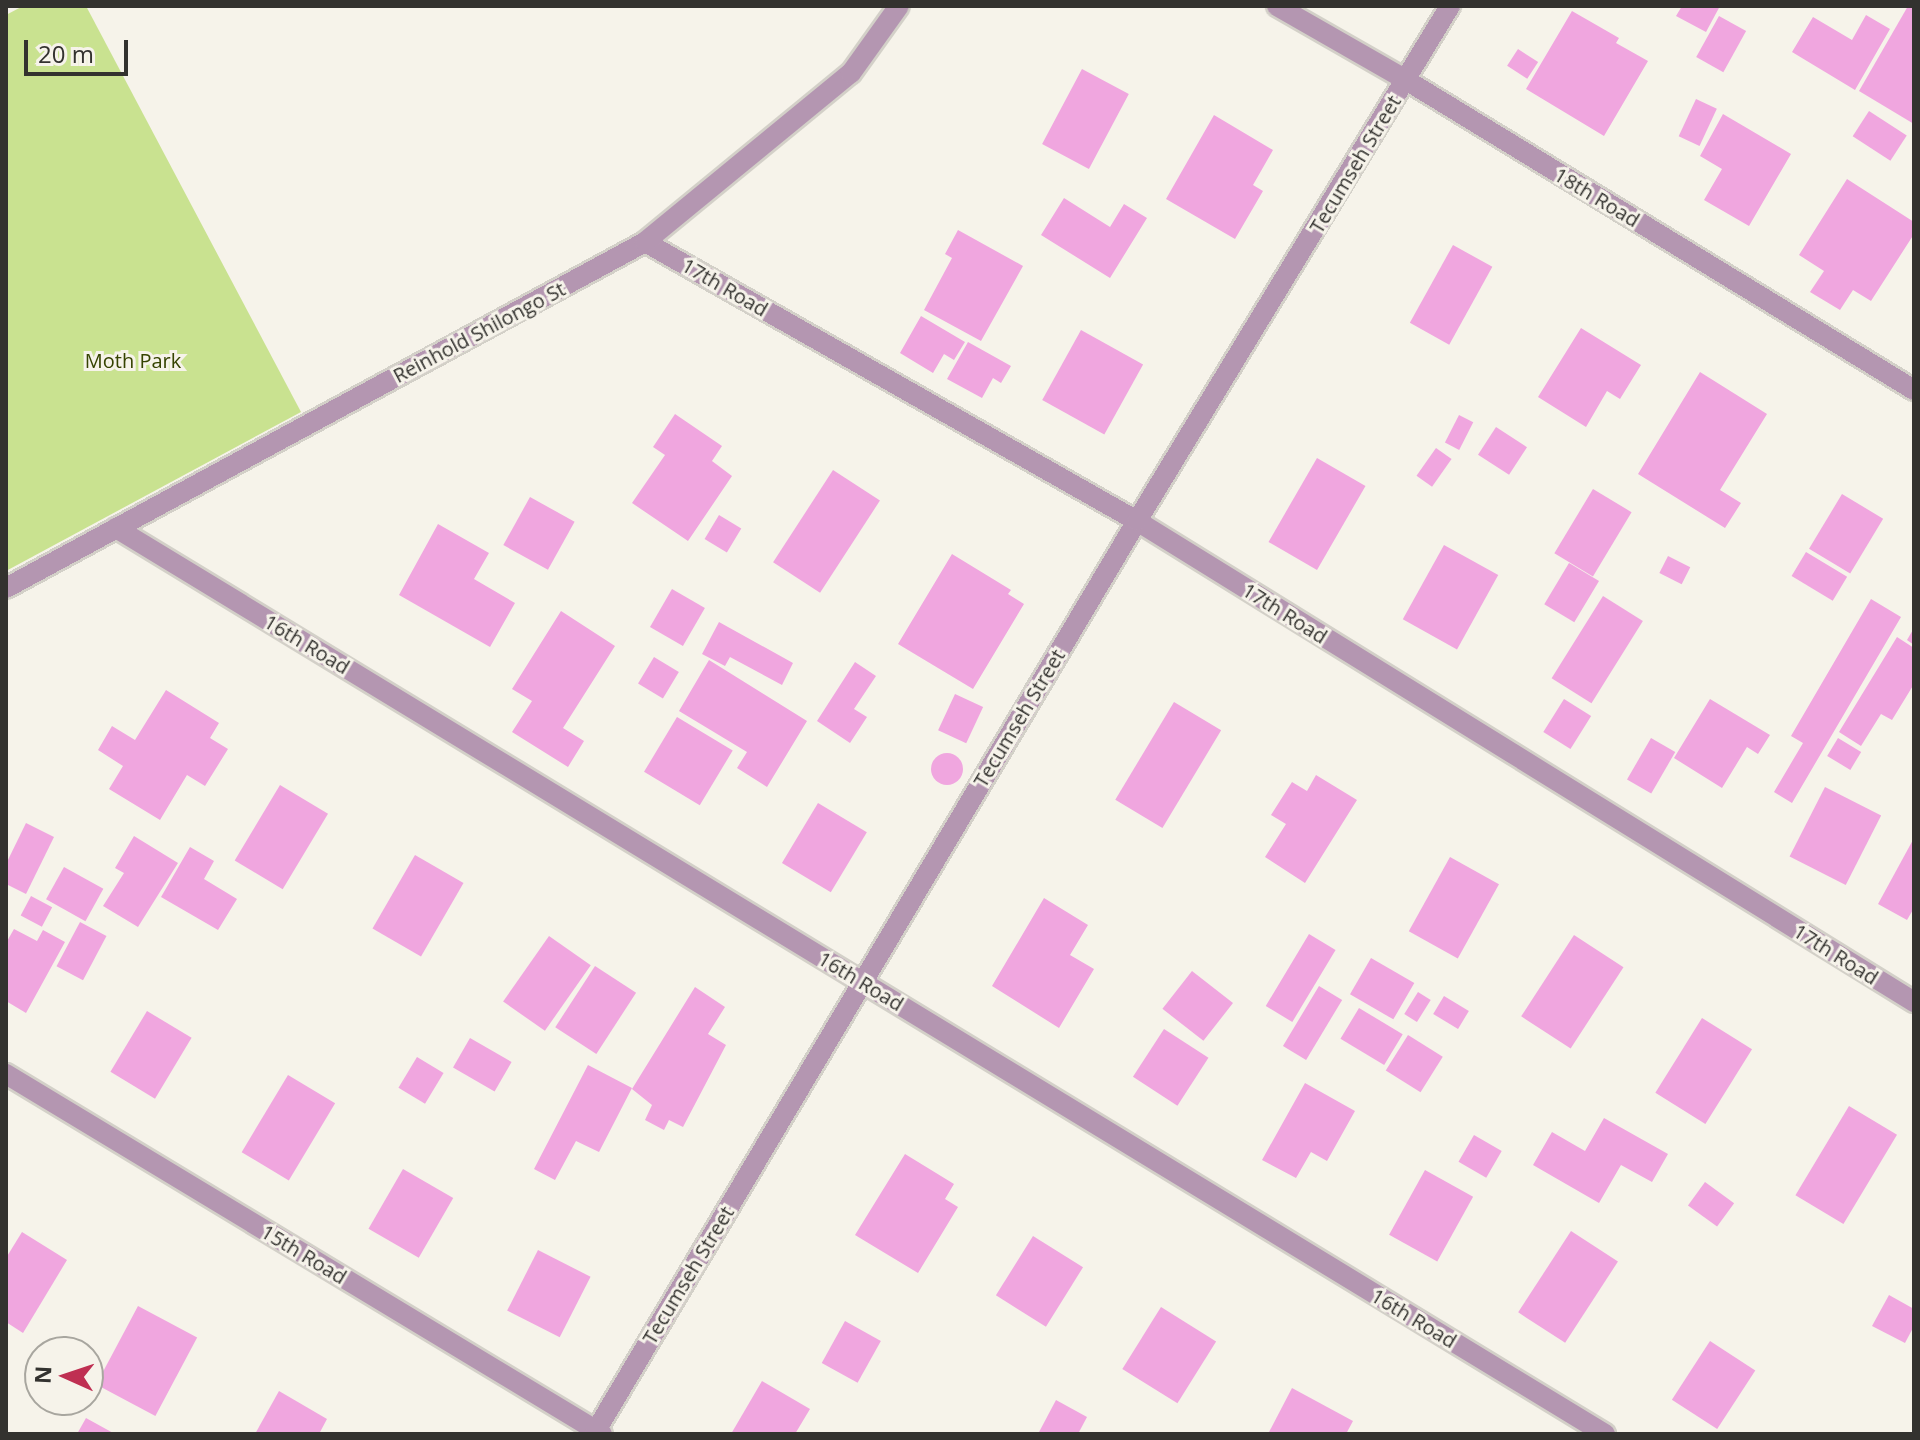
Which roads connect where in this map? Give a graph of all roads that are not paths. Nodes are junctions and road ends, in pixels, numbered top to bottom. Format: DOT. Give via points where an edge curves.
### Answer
graph roads {
  1 [pos="899,6"];
  2 [pos="1277,6"];
  3 [pos="1450,6"];
  4 [pos="1406,80"];
  5 [pos="645,242"];
  6 [pos="1914,390"];
  7 [pos="1137,521"];
  8 [pos="116,528"];
  9 [pos="6,588"];
  10 [pos="862,981"];
  11 [pos="1914,1002"];
  12 [pos="6,1074"];
  13 [pos="598,1433"];
  14 [pos="1605,1434"];
  1 -- 5 [label="street, Reinhold Shilongo St" via="851,73"];
  2 -- 4 [label="street, 18th Road"];
  3 -- 4 [label="street, Tecumseh Street"];
  4 -- 6 [label="street, 18th Road"];
  4 -- 7 [label="street, Tecumseh Street"];
  5 -- 7 [label="street, 17th Road"];
  5 -- 8 [label="street, Reinhold Shilongo St"];
  7 -- 10 [label="street, Tecumseh Street"];
  7 -- 11 [label="street, 17th Road"];
  8 -- 9 [label="street, Reinhold Shilongo St"];
  8 -- 10 [label="street, 16th Road"];
  10 -- 13 [label="street, Tecumseh Street"];
  10 -- 14 [label="street, 16th Road"];
  12 -- 13 [label="street, 15th Road"];
}
